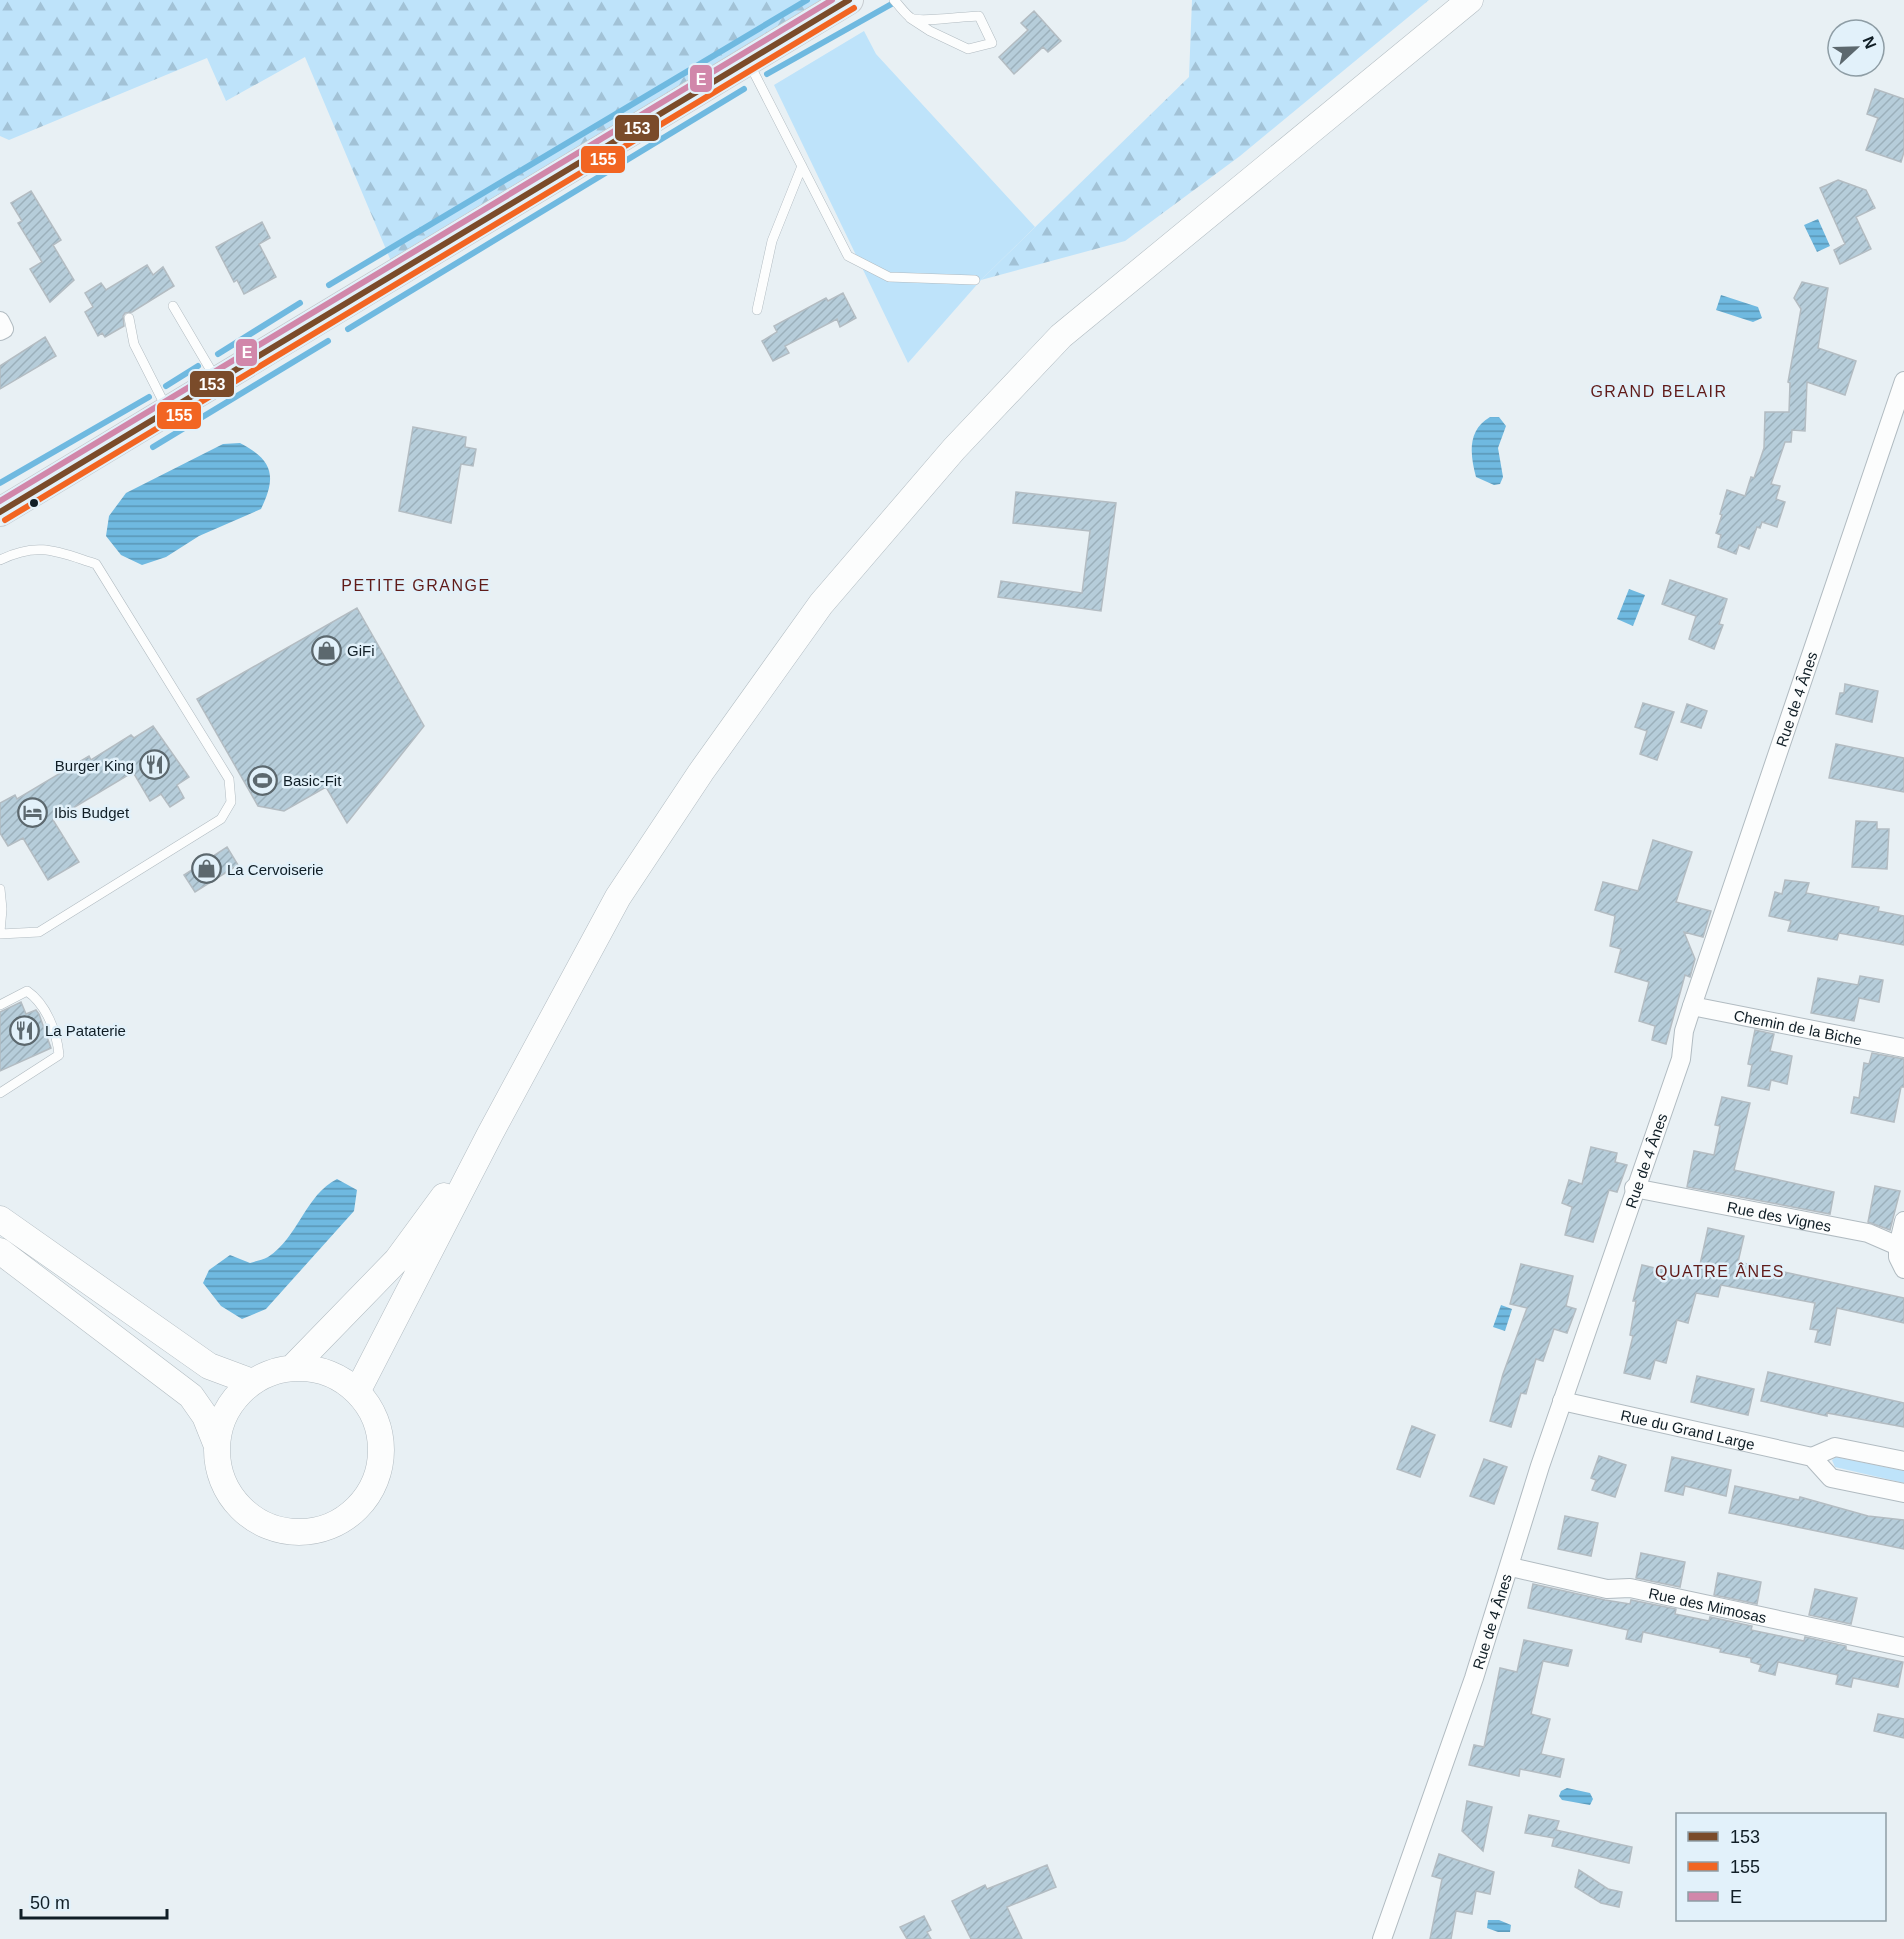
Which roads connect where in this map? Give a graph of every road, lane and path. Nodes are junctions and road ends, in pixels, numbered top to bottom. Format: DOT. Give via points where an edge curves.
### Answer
graph roads {
  1 [pos="849,0"];
  2 [pos="894,0"];
  3 [pos="1470,0"];
  4 [pos="910,18"];
  5 [pos="748,61"];
  6 [pos="802,166"];
  7 [pos="975,280"];
  8 [pos="173,306"];
  9 [pos="757,310"];
  10 [pos="129,318"];
  11 [pos="0,321"];
  12 [pos="0,332"];
  13 [pos="217,381"];
  14 [pos="1904,381"];
  15 [pos="168,411"];
  16 [pos="0,512"];
  17 [pos="0,560"];
  18 [pos="0,889"];
  19 [pos="0,933"];
  20 [pos="0,1005"];
  21 [pos="1692,1006"];
  22 [pos="1904,1048"];
  23 [pos="0,1093"];
  24 [pos="489,1136"];
  25 [pos="1634,1188"];
  26 [pos="0,1219"];
  27 [pos="1904,1221"];
  28 [pos="1898,1246"];
  29 [pos="0,1251"];
  30 [pos="1904,1269"];
  31 [pos="292,1368"];
  32 [pos="252,1382"];
  33 [pos="357,1392"];
  34 [pos="1562,1401"];
  35 [pos="217,1446"];
  36 [pos="1812,1457"];
  37 [pos="1904,1461"];
  38 [pos="1904,1493"];
  39 [pos="1511,1567"];
  40 [pos="1904,1647"];
  41 [pos="1382,1939"];
  1 -- 5 [label="main road"];
  2 -- 4 [label="lane"];
  3 -- 24 [label="main road" via="1061,336 917,492 821,604 695,781 618,897"];
  4 -- 4 [label="lane" via="968,49 993,43 979,16 923,21"];
  5 -- 6 [label="lane"];
  5 -- 13 [label="main road"];
  6 -- 7 [label="lane" via="848,256 890,277"];
  6 -- 9 [label="lane" via="772,241"];
  8 -- 13 [label="lane"];
  10 -- 15 [label="lane" via="134,344"];
  11 -- 12 [label="street" via="4,329"];
  13 -- 15 [label="main road"];
  14 -- 21 [label="street, Rue de 4 Ânes"];
  15 -- 16 [label="main road"];
  17 -- 19 [label="lane" via="44,548 96,564 230,779 231,802 221,819 39,932"];
  18 -- 19 [label="lane"];
  20 -- 23 [label="lane" via="27,991 38,998 58,1039 59,1055"];
  21 -- 22 [label="street, Chemin de la Biche"];
  21 -- 25 [label="street, Rue de 4 Ânes" via="1681,1059"];
  24 -- 31 [label="main road" via="397,1260"];
  24 -- 33 [label="main road"];
  25 -- 28 [label="street, Rue des Vignes" via="1868,1233"];
  25 -- 34 [label="street, Rue de 4 Ânes"];
  26 -- 32 [label="main road" via="208,1366"];
  27 -- 28 [label="street"];
  28 -- 30 [label="street"];
  29 -- 35 [label="main road" via="191,1396 205,1416"];
  31 -- 32 [label="main road"];
  31 -- 33 [label="main road" via="338,1378"];
  32 -- 35 [label="main road" via="226,1414"];
  33 -- 35 [label="main road" via="372,1414 381,1440 379,1467 370,1492 352,1513 329,1527 302,1533 275,1529 251,1517 228,1490 220,1473"];
  34 -- 36 [label="street, Rue du Grand Large"];
  34 -- 39 [label="street, Rue de 4 Ânes"];
  36 -- 37 [label="street" via="1835,1447"];
  36 -- 38 [label="street" via="1831,1479"];
  39 -- 40 [label="street, Rue des Mimosas" via="1607,1589 1630,1588"];
  39 -- 41 [label="street, Rue de 4 Ânes"];
}
